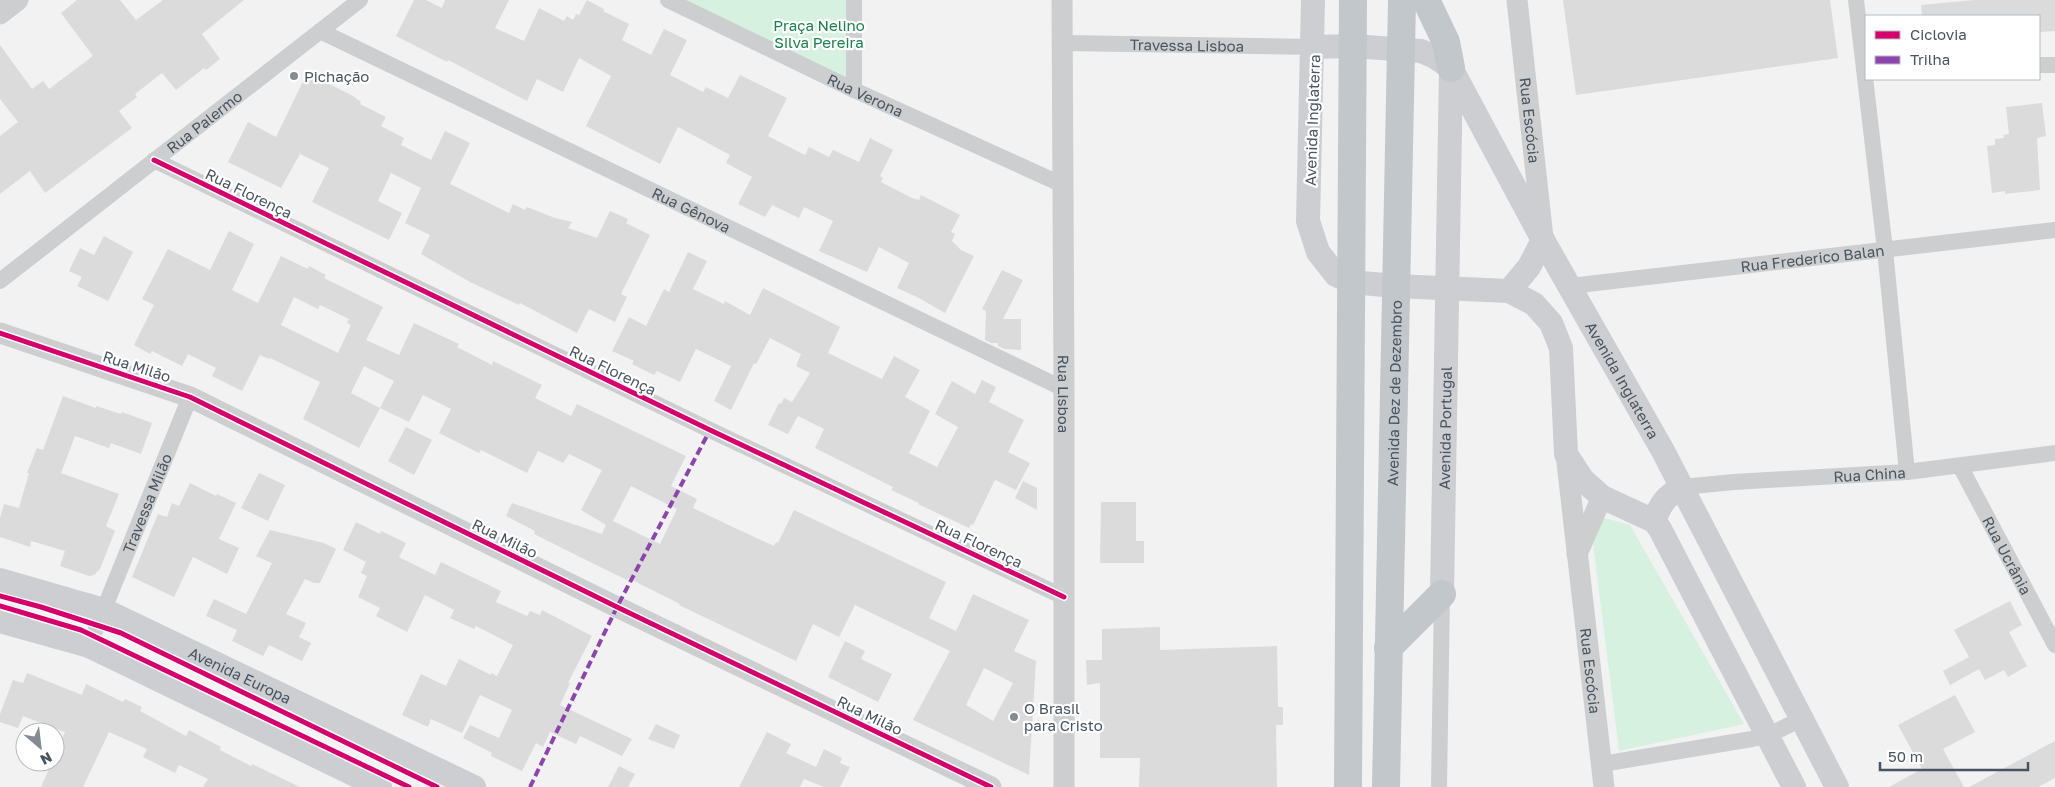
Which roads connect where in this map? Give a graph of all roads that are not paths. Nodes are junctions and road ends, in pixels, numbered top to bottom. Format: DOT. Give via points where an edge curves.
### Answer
graph roads {
  1 [pos="18,0"];
  2 [pos="360,0"];
  3 [pos="668,0"];
  4 [pos="854,0"];
  5 [pos="1062,0"];
  6 [pos="1313,0"];
  7 [pos="1353,0"];
  8 [pos="1402,0"];
  9 [pos="1426,0"];
  10 [pos="1517,0"];
  11 [pos="1856,0"];
  12 [pos="0,14"];
  13 [pos="320,30"];
  14 [pos="1062,43"];
  15 [pos="1352,46"];
  16 [pos="1313,47"];
  17 [pos="1402,50"];
  18 [pos="2040,65"];
  19 [pos="2055,65"];
  20 [pos="1451,68"];
  21 [pos="1865,78"];
  22 [pos="1865,80"];
  23 [pos="854,90"];
  24 [pos="154,160"];
  25 [pos="1063,185"];
  26 [pos="2055,230"];
  27 [pos="1543,240"];
  28 [pos="1885,250"];
  29 [pos="0,281"];
  30 [pos="1351,282"];
  31 [pos="1395,286"];
  32 [pos="1570,286"];
  33 [pos="1448,288"];
  34 [pos="1510,291"];
  35 [pos="0,333"];
  36 [pos="1064,389"];
  37 [pos="190,397"];
  38 [pos="2055,452"];
  39 [pos="1566,454"];
  40 [pos="1960,466"];
  41 [pos="1908,472"];
  42 [pos="1682,487"];
  43 [pos="1602,497"];
  44 [pos="1654,521"];
  45 [pos="1577,554"];
  46 [pos="0,580"];
  47 [pos="1442,594"];
  48 [pos="1064,597"];
  49 [pos="104,610"];
  50 [pos="0,621"];
  51 [pos="2055,645"];
  52 [pos="89,646"];
  53 [pos="1388,648"];
  54 [pos="1800,719"];
  55 [pos="1767,736"];
  56 [pos="1602,764"];
  57 [pos="380,787"];
  58 [pos="474,787"];
  59 [pos="991,787"];
  60 [pos="1064,787"];
  61 [pos="1348,787"];
  62 [pos="1386,787"];
  63 [pos="1439,787"];
  64 [pos="1604,787"];
  65 [pos="1794,787"];
  66 [pos="1837,787"];
  1 -- 12 [label="street"];
  2 -- 13 [label="street, Rua Palermo"];
  3 -- 23 [label="street, Rua Verona"];
  4 -- 23 [label="street"];
  5 -- 14 [label="street, Rua Lisboa"];
  6 -- 16 [label="main road"];
  7 -- 15 [label="highway"];
  8 -- 17 [label="highway, Avenida Dez de Dezembro"];
  9 -- 20 [label="highway" via="1446,42"];
  10 -- 27 [label="street, Rua Escócia"];
  11 -- 21 [label="street"];
  13 -- 24 [label="street, Rua Palermo"];
  13 -- 36 [label="street, Rua Gênova"];
  14 -- 16 [label="street, Travessa Lisboa"];
  14 -- 25 [label="street, Rua Lisboa"];
  15 -- 16 [label="main road, Avenida Inglaterra"];
  15 -- 17 [label="main road, Avenida Inglaterra"];
  15 -- 30 [label="highway"];
  16 -- 30 [label="main road, Avenida Inglaterra" via="1308,221 1318,252 1336,275"];
  17 -- 20 [label="main road, Avenida Inglaterra" via="1434,56"];
  17 -- 31 [label="highway, Avenida Dez de Dezembro"];
  18 -- 19 [label="street"];
  20 -- 27 [label="main road, Avenida Inglaterra"];
  20 -- 33 [label="main road, Avenida Portugal"];
  22 -- 28 [label="street"];
  23 -- 25 [label="street, Rua Verona"];
  24 -- 29 [label="street, Rua Palermo"];
  24 -- 48 [label="street, Rua Florença" via="710,430"];
  25 -- 36 [label="street, Rua Lisboa"];
  26 -- 28 [label="street, Rua Frederico Balan"];
  27 -- 32 [label="main road, Avenida Inglaterra"];
  27 -- 34 [label="main road" via="1529,267"];
  28 -- 32 [label="street, Rua Frederico Balan"];
  28 -- 41 [label="street"];
  30 -- 31 [label="main road, Avenida Inglaterra"];
  30 -- 61 [label="highway"];
  31 -- 33 [label="main road, Avenida Inglaterra"];
  31 -- 53 [label="highway, Avenida Dez de Dezembro"];
  32 -- 42 [label="main road, Avenida Inglaterra"];
  33 -- 34 [label="main road, Avenida Inglaterra"];
  33 -- 47 [label="main road, Avenida Portugal"];
  34 -- 39 [label="main road, Avenida Inglaterra" via="1534,304 1551,323 1561,348"];
  35 -- 37 [label="street, Rua Milão"];
  36 -- 48 [label="street, Rua Lisboa"];
  37 -- 49 [label="street, Travessa Milão"];
  37 -- 59 [label="street, Rua Milão"];
  38 -- 40 [label="street, Rua China"];
  39 -- 43 [label="main road" via="1584,480"];
  39 -- 45 [label="street, Rua Escócia"];
  40 -- 41 [label="street, Rua China"];
  40 -- 51 [label="street, Rua Ucrânia"];
  41 -- 42 [label="street, Rua China"];
  42 -- 44 [label="main road" via="1662,503"];
  42 -- 54 [label="main road, Avenida Inglaterra"];
  43 -- 44 [label="main road"];
  43 -- 45 [label="street"];
  44 -- 55 [label="main road"];
  45 -- 56 [label="street, Rua Escócia"];
  46 -- 49 [label="main road, Avenida Europa"];
  47 -- 53 [label="highway"];
  47 -- 63 [label="street, Avenida Portugal"];
  48 -- 60 [label="street, Rua Lisboa"];
  49 -- 52 [label="street, Travessa Milão"];
  49 -- 58 [label="main road, Avenida Europa"];
  50 -- 52 [label="main road"];
  52 -- 57 [label="main road"];
  53 -- 62 [label="highway, Avenida Dez de Dezembro"];
  54 -- 55 [label="street"];
  54 -- 66 [label="main road, Avenida Inglaterra"];
  55 -- 56 [label="street"];
  55 -- 65 [label="main road"];
  56 -- 64 [label="street, Rua Escócia"];
}
